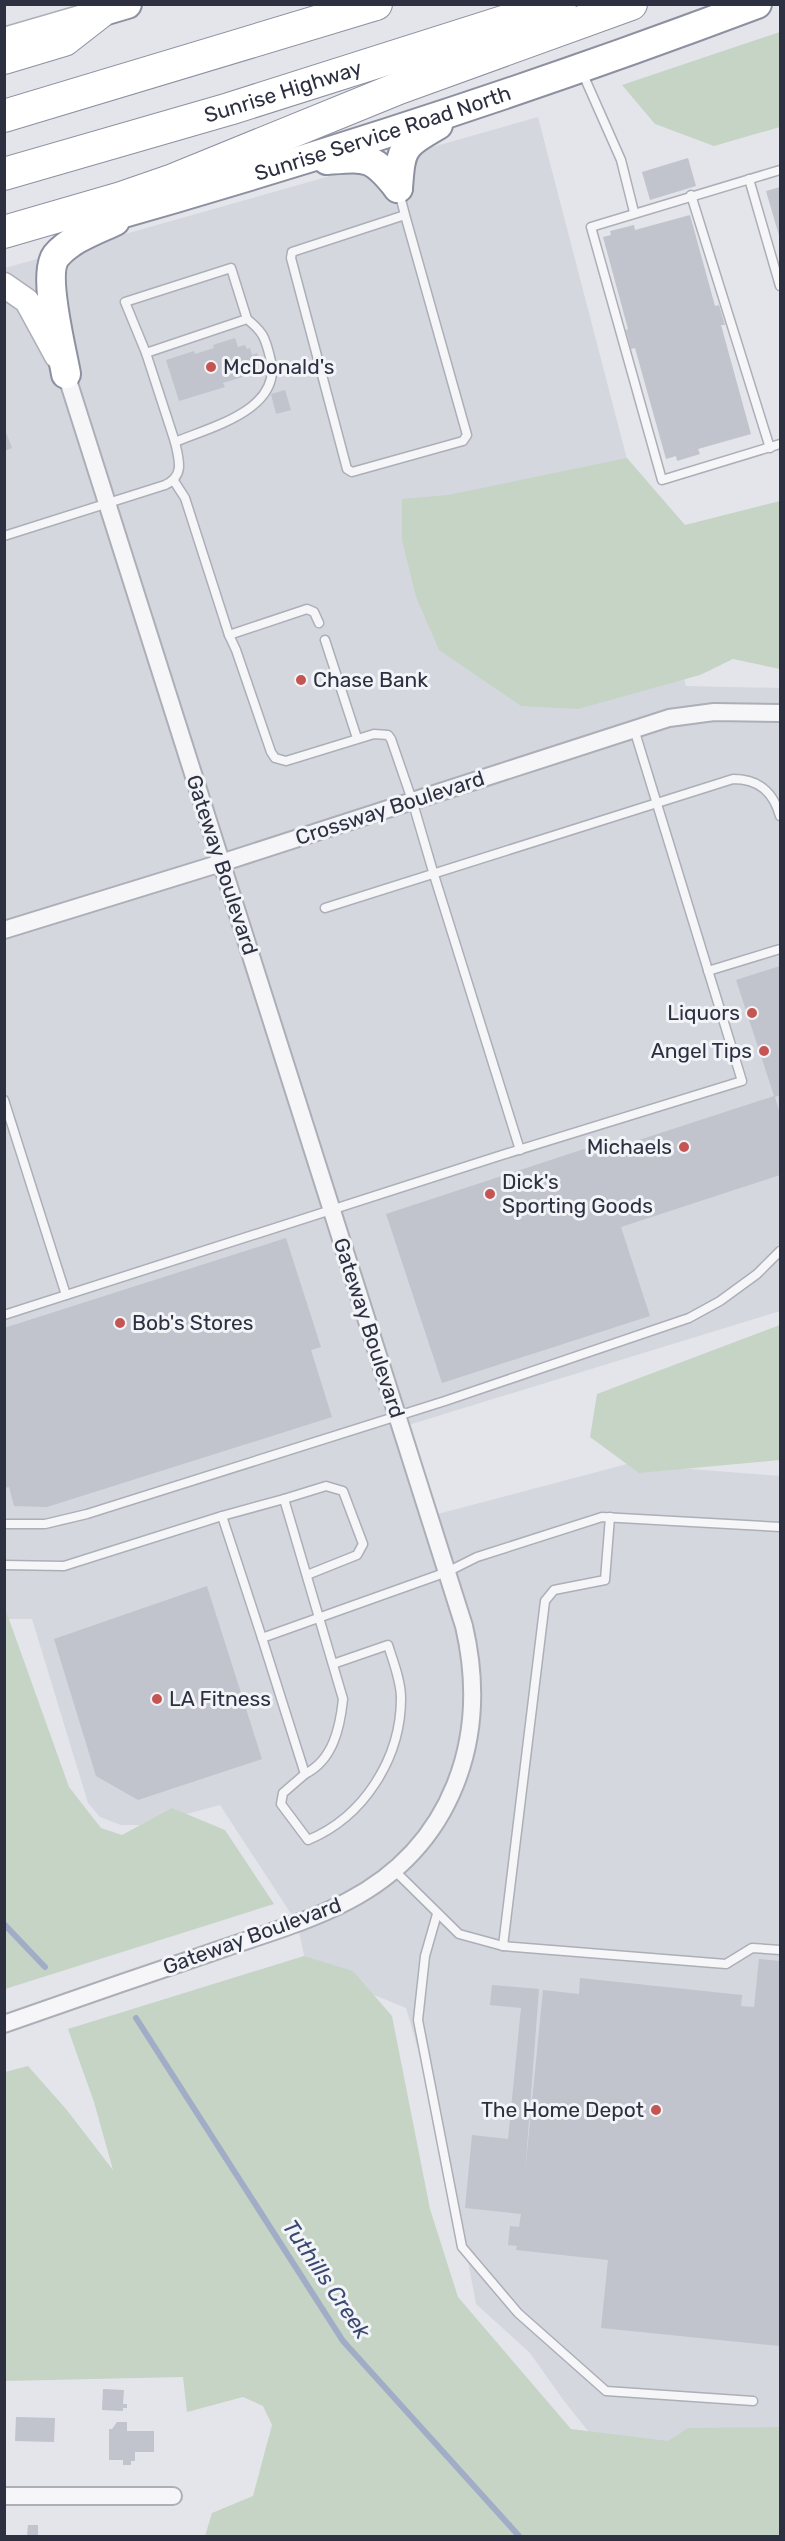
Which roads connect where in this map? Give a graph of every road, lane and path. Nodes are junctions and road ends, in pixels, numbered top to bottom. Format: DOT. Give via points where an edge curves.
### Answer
graph roads {
  1 [pos="376,4"];
  2 [pos="560,4"];
  3 [pos="631,4"];
  4 [pos="757,4"];
  5 [pos="108,7"];
  6 [pos="4,40"];
  7 [pos="4,57"];
  8 [pos="581,69"];
  9 [pos="473,104"];
  10 [pos="4,116"];
  11 [pos="292,162"];
  12 [pos="780,170"];
  13 [pos="4,174"];
  14 [pos="749,179"];
  15 [pos="691,195"];
  16 [pos="402,202"];
  17 [pos="139,209"];
  18 [pos="634,212"];
  19 [pos="4,232"];
  20 [pos="4,247"];
  21 [pos="4,285"];
  22 [pos="780,285"];
  23 [pos="247,319"];
  24 [pos="146,353"];
  25 [pos="66,374"];
  26 [pos="175,442"];
  27 [pos="780,444"];
  28 [pos="770,448"];
  29 [pos="174,481"];
  30 [pos="108,504"];
  31 [pos="4,536"];
  32 [pos="319,623"];
  33 [pos="229,635"];
  34 [pos="325,640"];
  35 [pos="780,712"];
  36 [pos="634,729"];
  37 [pos="357,738"];
  38 [pos="412,800"];
  39 [pos="657,804"];
  40 [pos="780,816"];
  41 [pos="221,863"];
  42 [pos="434,875"];
  43 [pos="325,908"];
  44 [pos="4,930"];
  45 [pos="780,949"];
  46 [pos="708,971"];
  47 [pos="4,1100"];
  48 [pos="520,1150"];
  49 [pos="331,1210"];
  50 [pos="780,1251"];
  51 [pos="66,1295"];
  52 [pos="4,1316"];
  53 [pos="398,1416"];
  54 [pos="284,1499"];
  55 [pos="222,1516"];
  56 [pos="610,1517"];
  57 [pos="4,1524"];
  58 [pos="780,1527"];
  59 [pos="4,1565"];
  60 [pos="447,1572"];
  61 [pos="307,1575"];
  62 [pos="320,1617"];
  63 [pos="262,1638"];
  64 [pos="333,1664"];
  65 [pos="305,1774"];
  66 [pos="394,1870"];
  67 [pos="437,1914"];
  68 [pos="504,1946"];
  69 [pos="780,1950"];
  70 [pos="4,2024"];
  71 [pos="753,2401"];
  72 [pos="4,2496"];
  73 [pos="173,2496"];
  1 -- 10 [label="highway"];
  2 -- 13 [label="highway, Sunrise Highway" via="229,109"];
  3 -- 19 [label="highway" via="399,88 173,180"];
  4 -- 8 [label="highway, Sunrise Service Road North"];
  5 -- 6 [label="main road"];
  5 -- 7 [label="highway" via="64,40"];
  8 -- 9 [label="highway, Sunrise Service Road North"];
  8 -- 18 [label="lane" via="621,160"];
  9 -- 11 [label="highway, Sunrise Service Road North"];
  9 -- 16 [label="highway" via="406,147 400,165"];
  11 -- 16 [label="highway" via="365,159 384,171"];
  11 -- 17 [label="highway, Sunrise Service Road North"];
  12 -- 14 [label="lane"];
  14 -- 15 [label="lane"];
  14 -- 22 [label="lane"];
  15 -- 18 [label="lane"];
  15 -- 28 [label="lane"];
  16 -- 16 [label="lane" via="467,435 463,441 352,472 347,469 292,252"];
  17 -- 20 [label="highway, Sunrise Service Road North"];
  17 -- 25 [label="highway" via="75,241 52,263 51,291"];
  18 -- 28 [label="lane" via="591,226 662,480"];
  21 -- 25 [label="main road" via="20,294 34,310"];
  23 -- 24 [label="lane"];
  23 -- 24 [label="lane" via="231,268 125,302"];
  23 -- 26 [label="lane" via="264,333 274,368 268,392 244,414"];
  24 -- 26 [label="lane"];
  25 -- 30 [label="street, Gateway Boulevard"];
  26 -- 29 [label="lane" via="179,466"];
  27 -- 28 [label="lane"];
  29 -- 30 [label="lane"];
  29 -- 33 [label="lane" via="185,498"];
  30 -- 31 [label="lane"];
  30 -- 41 [label="street, Gateway Boulevard"];
  32 -- 33 [label="lane" via="314,612 307,609"];
  33 -- 37 [label="lane" via="275,758 286,761"];
  34 -- 37 [label="lane"];
  35 -- 36 [label="street, Crossway Boulevard" via="698,713"];
  36 -- 38 [label="street, Crossway Boulevard"];
  36 -- 39 [label="lane"];
  37 -- 38 [label="lane" via="388,735"];
  38 -- 41 [label="street, Crossway Boulevard"];
  38 -- 42 [label="lane"];
  39 -- 40 [label="lane" via="733,779 746,779 767,790"];
  39 -- 42 [label="lane"];
  39 -- 46 [label="lane"];
  41 -- 44 [label="street, Crossway Boulevard"];
  41 -- 49 [label="street, Gateway Boulevard"];
  42 -- 43 [label="lane"];
  42 -- 48 [label="lane"];
  45 -- 46 [label="lane"];
  46 -- 48 [label="lane" via="742,1081"];
  47 -- 51 [label="lane"];
  48 -- 49 [label="lane"];
  49 -- 51 [label="lane"];
  49 -- 53 [label="street, Gateway Boulevard"];
  50 -- 53 [label="lane" via="757,1274 689,1318"];
  51 -- 52 [label="lane"];
  53 -- 57 [label="lane" via="87,1514 45,1524"];
  53 -- 60 [label="street, Gateway Boulevard"];
  54 -- 55 [label="lane"];
  54 -- 61 [label="lane"];
  54 -- 61 [label="lane" via="326,1486 343,1491 363,1544 357,1555"];
  55 -- 59 [label="lane" via="64,1566"];
  55 -- 63 [label="lane"];
  56 -- 58 [label="lane"];
  56 -- 60 [label="lane" via="477,1557"];
  56 -- 68 [label="lane" via="604,1580 554,1590 545,1600"];
  60 -- 62 [label="lane"];
  60 -- 66 [label="street, Gateway Boulevard" via="469,1648 474,1694 472,1720 460,1771 440,1816"];
  61 -- 62 [label="lane"];
  62 -- 63 [label="lane"];
  62 -- 64 [label="lane"];
  63 -- 65 [label="lane"];
  64 -- 65 [label="lane" via="343,1699 341,1722 333,1745 318,1767"];
  64 -- 65 [label="lane" via="388,1645 401,1696 400,1722 389,1758 371,1792 352,1812 308,1840 281,1804 283,1793"];
  66 -- 67 [label="lane"];
  66 -- 70 [label="street, Gateway Boulevard" via="322,1913"];
  67 -- 68 [label="lane" via="459,1934"];
  67 -- 71 [label="lane" via="425,1956 418,2020 462,2247 518,2313 606,2391"];
  68 -- 69 [label="lane" via="726,1964 752,1948"];
  72 -- 73 [label="street"];
}
